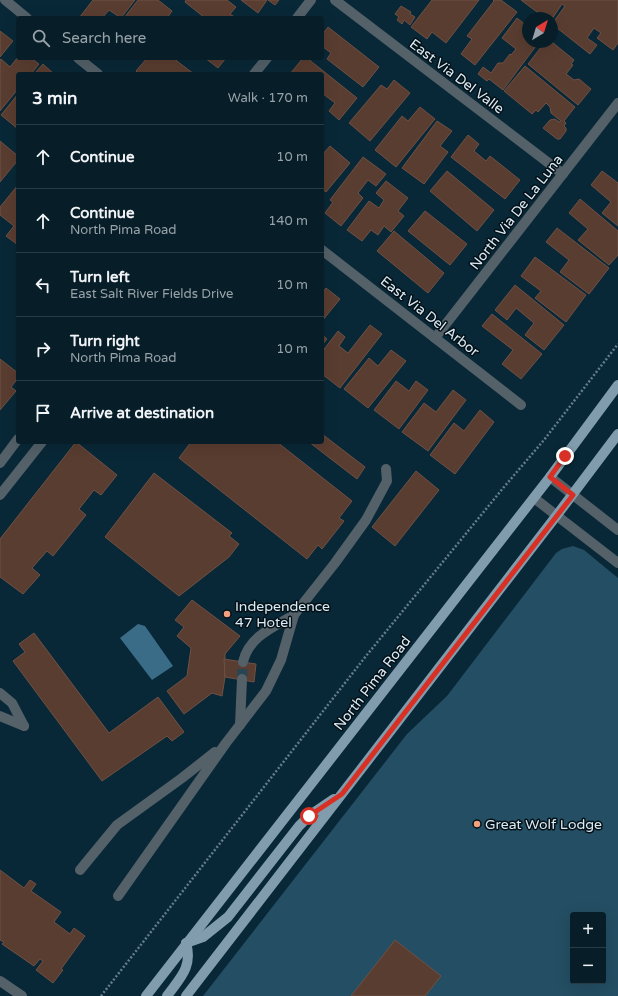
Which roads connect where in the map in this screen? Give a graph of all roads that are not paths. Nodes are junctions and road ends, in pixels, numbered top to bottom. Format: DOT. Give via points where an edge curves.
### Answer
graph roads {
  1 [pos="5,0"];
  2 [pos="311,0"];
  3 [pos="335,0"];
  4 [pos="25,16"];
  5 [pos="299,16"];
  6 [pos="80,60"];
  7 [pos="265,60"];
  8 [pos="96,72"];
  9 [pos="256,72"];
  10 [pos="618,103"];
  11 [pos="563,174"];
  12 [pos="324,252"];
  13 [pos="435,338"];
  14 [pos="618,385"];
  15 [pos="521,405"];
  16 [pos="618,434"];
  17 [pos="16,442"];
  18 [pos="40,444"];
  19 [pos="0,463"];
  20 [pos="386,469"];
  21 [pos="550,477"];
  22 [pos="0,495"];
  23 [pos="573,495"];
  24 [pos="534,498"];
  25 [pos="557,515"];
  26 [pos="618,530"];
  27 [pos="618,563"];
  28 [pos="294,614"];
  29 [pos="243,662"];
  30 [pos="242,679"];
  31 [pos="0,693"];
  32 [pos="0,716"];
  33 [pos="240,725"];
  34 [pos="226,742"];
  35 [pos="342,794"];
  36 [pos="80,870"];
  37 [pos="118,896"];
  38 [pos="186,944"];
  39 [pos="0,981"];
  40 [pos="22,996"];
  41 [pos="146,996"];
  42 [pos="167,996"];
  43 [pos="186,996"];
  1 -- 4 [label="street"];
  2 -- 5 [label="street"];
  3 -- 11 [label="street, East Via Del Valle"];
  6 -- 8 [label="street"];
  7 -- 9 [label="street"];
  10 -- 11 [label="street, North Via De La Luna"];
  11 -- 13 [label="street, North Via De La Luna"];
  12 -- 13 [label="street, East Via Del Arbor"];
  13 -- 15 [label="street, East Via Del Arbor"];
  14 -- 21 [label="main road, North Pima Road"];
  16 -- 23 [label="main road"];
  17 -- 19 [label="street"];
  18 -- 22 [label="street"];
  20 -- 28 [label="street" via="387,481 366,520"];
  21 -- 23 [label="street"];
  21 -- 24 [label="main road, North Pima Road"];
  23 -- 25 [label="main road"];
  23 -- 26 [label="street"];
  24 -- 25 [label="street"];
  24 -- 38 [label="main road, North Pima Road"];
  25 -- 27 [label="street"];
  25 -- 35 [label="main road"];
  28 -- 29 [label="street" via="257,637 245,653"];
  28 -- 33 [label="street" via="282,660 266,691"];
  30 -- 33 [label="street"];
  31 -- 32 [label="street" via="12,703 24,726"];
  33 -- 34 [label="street"];
  34 -- 36 [label="street" via="117,825"];
  34 -- 37 [label="street"];
  35 -- 38 [label="main road" via="309,816 228,917 203,937"];
  35 -- 43 [label="main road"];
  38 -- 41 [label="main road, North Pima Road"];
  38 -- 42 [label="main road" via="189,952 186,970"];
  39 -- 40 [label="street"];
}
